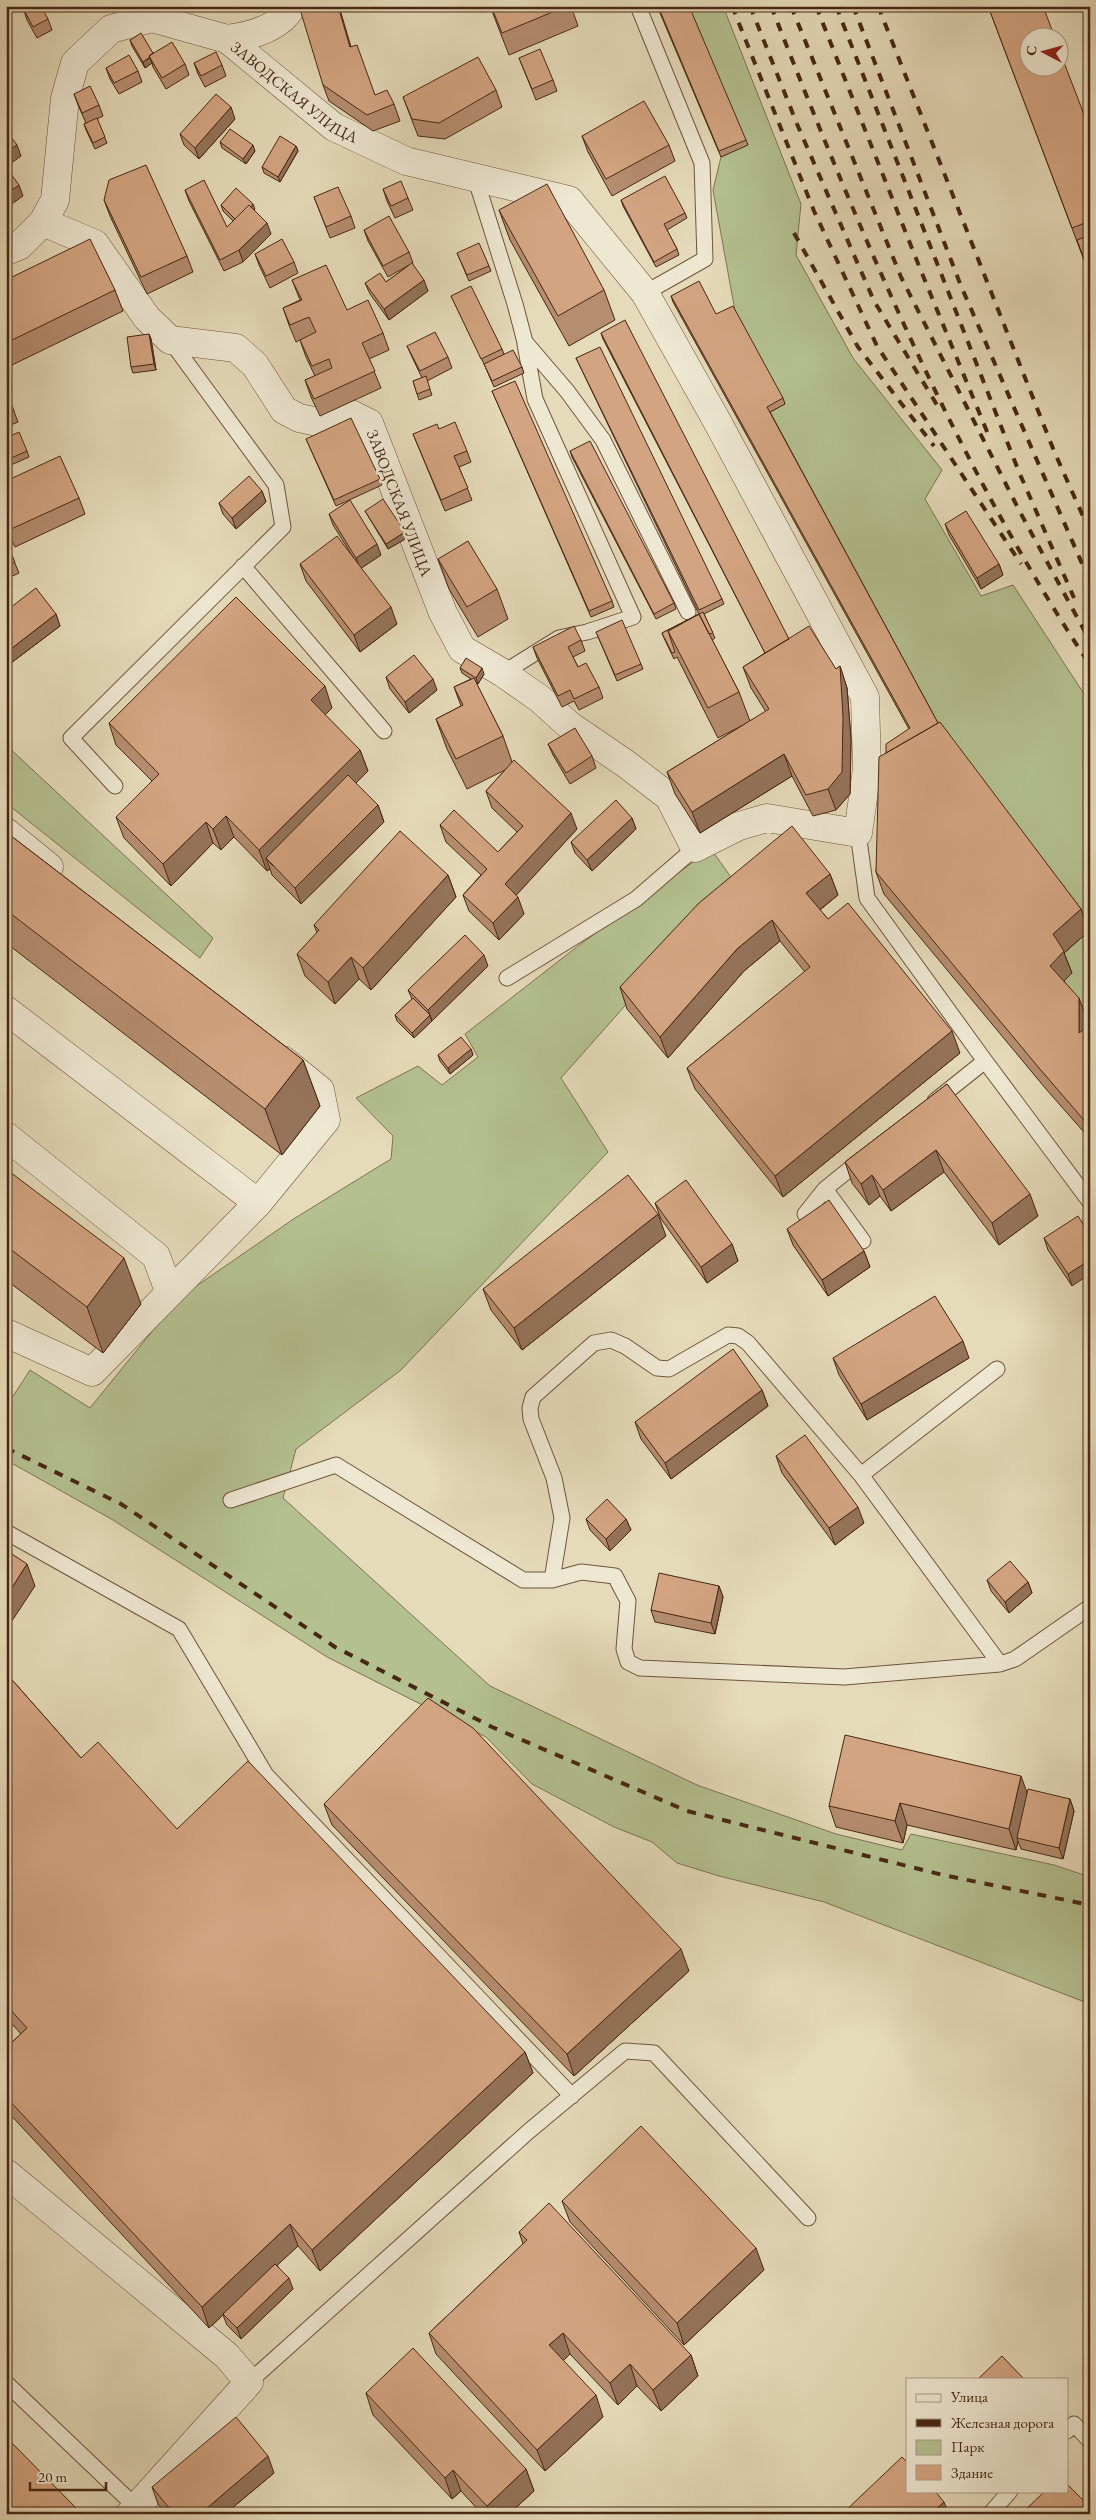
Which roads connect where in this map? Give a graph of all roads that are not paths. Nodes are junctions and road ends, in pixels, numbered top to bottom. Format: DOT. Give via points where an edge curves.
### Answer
graph roads {
  1 [pos="292,6"];
  2 [pos="638,6"];
  3 [pos="227,39"];
  4 [pos="475,177"];
  5 [pos="43,222"];
  6 [pos="6,251"];
  7 [pos="645,293"];
  8 [pos="170,340"];
  9 [pos="525,342"];
  10 [pos="243,566"];
  11 [pos="688,612"];
  12 [pos="503,673"];
  13 [pos="384,731"];
  14 [pos="115,786"];
  15 [pos="6,832"];
  16 [pos="858,833"];
  17 [pos="695,848"];
  18 [pos="68,882"];
  19 [pos="507,978"];
  20 [pos="6,1010"];
  21 [pos="266,1046"];
  22 [pos="985,1061"];
  23 [pos="924,1110"];
  24 [pos="6,1136"];
  25 [pos="871,1152"];
  26 [pos="825,1189"];
  27 [pos="1090,1202"];
  28 [pos="258,1203"];
  29 [pos="805,1214"];
  30 [pos="863,1241"];
  31 [pos="169,1291"];
  32 [pos="6,1333"];
  33 [pos="997,1369"];
  34 [pos="861,1475"];
  35 [pos="231,1500"];
  36 [pos="6,1532"];
  37 [pos="552,1580"];
  38 [pos="1090,1607"];
  39 [pos="1000,1664"];
  40 [pos="572,2096"];
  41 [pos="6,2173"];
  42 [pos="808,2218"];
  43 [pos="249,2382"];
  44 [pos="6,2383"];
  45 [pos="1068,2430"];
  46 [pos="1090,2441"];
  47 [pos="1009,2492"];
  48 [pos="133,2510"];
  49 [pos="990,2514"];
  1 -- 3 [label="street" via="274,24 254,35"];
  2 -- 7 [label="lane" via="702,162 706,229 705,259"];
  3 -- 4 [label="street, ЗАВОДСКАЯ УЛИЦА" via="334,126 406,161"];
  3 -- 5 [label="street, ЗАВОДСКАЯ УЛИЦА" via="152,18 111,29 75,62 65,98 55,200"];
  4 -- 7 [label="street, ЗАВОДСКАЯ УЛИЦА" via="569,200"];
  4 -- 9 [label="lane"];
  5 -- 6 [label="street, ЗАВОДСКАЯ УЛИЦА" via="19,246"];
  5 -- 8 [label="street" via="95,244 147,318"];
  7 -- 16 [label="street" via="865,697 867,769"];
  8 -- 10 [label="lane" via="276,485 283,527"];
  8 -- 12 [label="street, ЗАВОДСКАЯ УЛИЦА" via="236,348 255,365 284,410 299,418 318,422 351,414 369,423 443,612 462,649"];
  9 -- 11 [label="lane" via="603,440"];
  9 -- 12 [label="lane" via="535,399 633,617 559,638"];
  10 -- 13 [label="lane"];
  10 -- 14 [label="lane" via="71,738"];
  12 -- 17 [label="street, ЗАВОДСКАЯ УЛИЦА" via="669,797"];
  15 -- 18 [label="street"];
  16 -- 17 [label="street" via="767,818 739,826"];
  16 -- 22 [label="lane" via="868,898"];
  17 -- 19 [label="lane" via="636,899"];
  20 -- 28 [label="street"];
  21 -- 28 [label="street" via="320,1090 326,1120"];
  22 -- 23 [label="lane"];
  22 -- 27 [label="lane"];
  24 -- 31 [label="street" via="156,1256"];
  25 -- 26 [label="lane"];
  26 -- 29 [label="lane"];
  26 -- 30 [label="lane"];
  28 -- 31 [label="street"];
  31 -- 32 [label="street" via="92,1372"];
  33 -- 34 [label="lane"];
  34 -- 37 [label="lane" via="748,1343 738,1336 728,1334 669,1369 657,1368 611,1340 594,1342 533,1397 530,1408 531,1419 554,1478 562,1518"];
  34 -- 39 [label="lane"];
  35 -- 37 [label="lane" via="336,1465 522,1580"];
  36 -- 40 [label="lane" via="178,1629 266,1775"];
  37 -- 39 [label="lane" via="581,1572 615,1576 628,1601 624,1649 628,1662 640,1668 844,1677"];
  38 -- 39 [label="lane" via="1015,1659"];
  40 -- 42 [label="lane" via="625,2051 654,2053"];
  40 -- 43 [label="lane"];
  41 -- 43 [label="street" via="227,2356"];
  43 -- 48 [label="street"];
  44 -- 48 [label="lane"];
  45 -- 46 [label="lane" via="1074,2424"];
  47 -- 49 [label="lane"];
}
